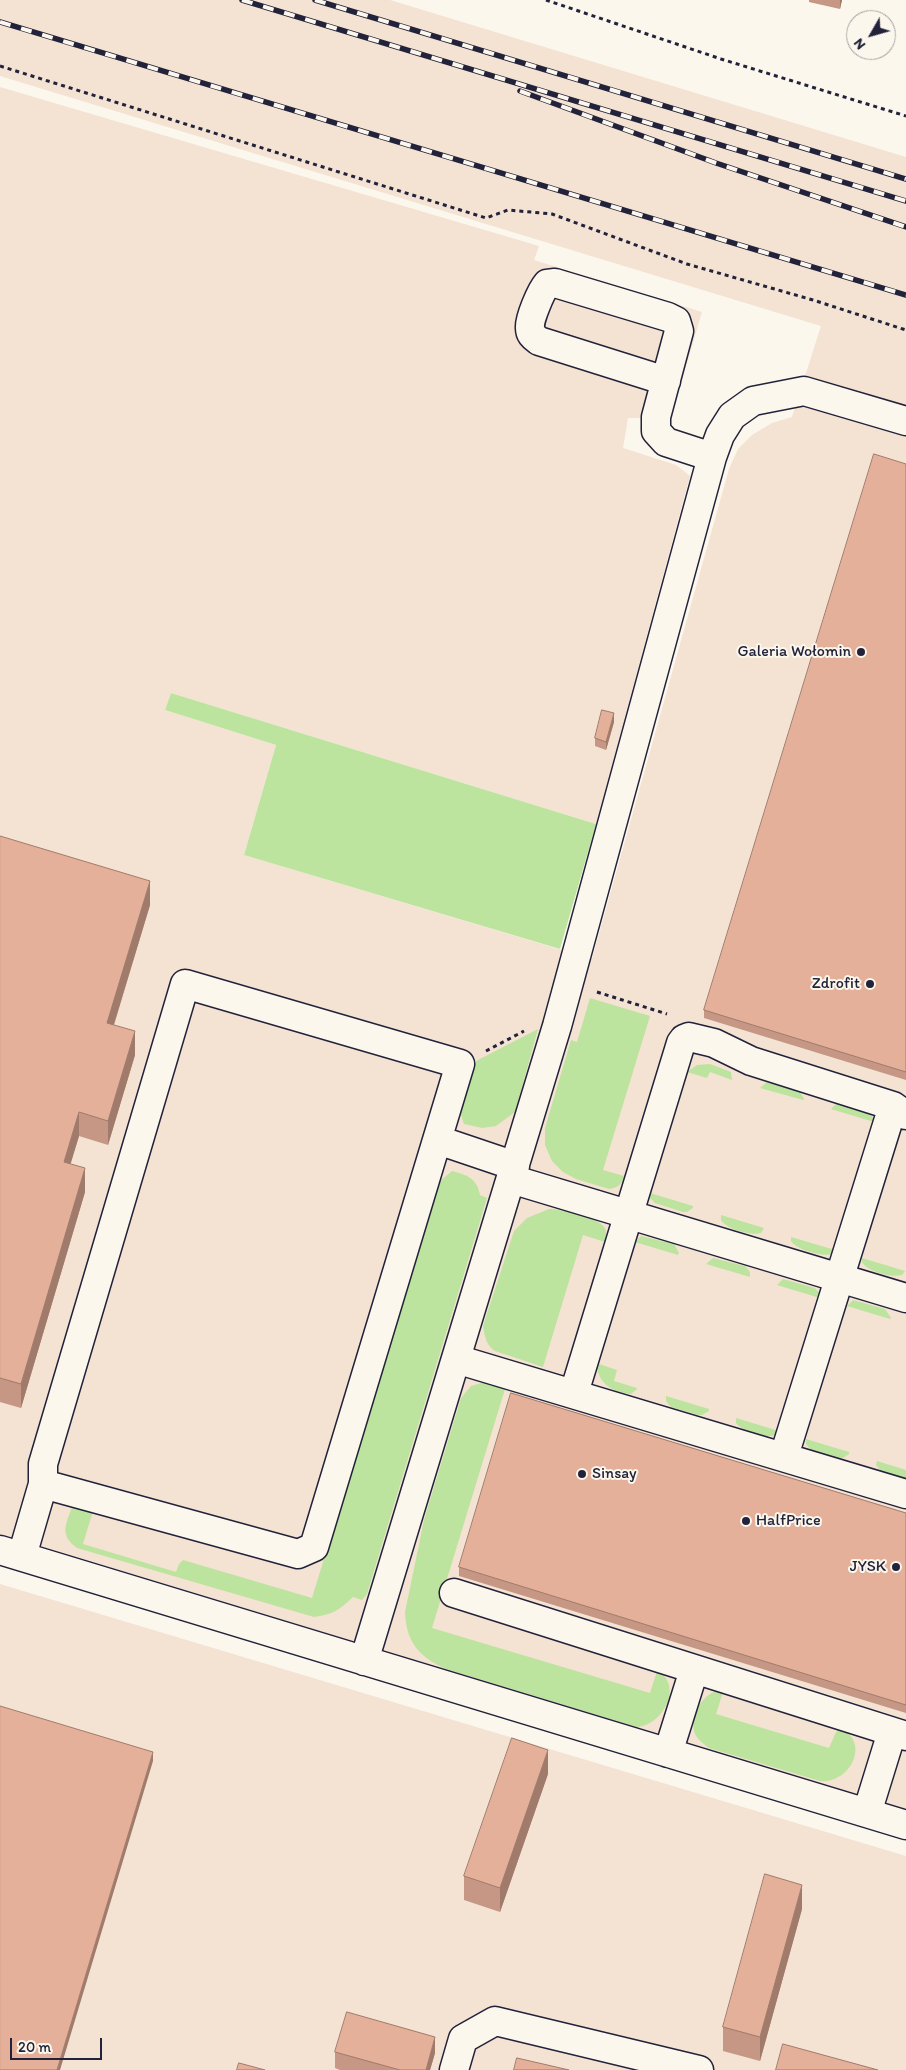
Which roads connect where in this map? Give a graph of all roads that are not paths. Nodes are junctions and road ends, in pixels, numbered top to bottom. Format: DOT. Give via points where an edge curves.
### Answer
graph roads {
  1 [pos="666,381"];
  2 [pos="906,421"];
  3 [pos="712,458"];
  4 [pos="900,1110"];
  5 [pos="438,1140"];
  6 [pos="513,1172"];
  7 [pos="629,1213"];
  8 [pos="840,1278"];
  9 [pos="906,1298"];
  10 [pos="456,1359"];
  11 [pos="574,1393"];
  12 [pos="784,1456"];
  13 [pos="43,1484"];
  14 [pos="906,1494"];
  15 [pos="11,1553"];
  16 [pos="454,1593"];
  17 [pos="364,1661"];
  18 [pos="694,1670"];
  19 [pos="899,1734"];
  20 [pos="668,1753"];
  21 [pos="867,1813"];
  22 [pos="906,1825"];
  23 [pos="454,2070"];
  24 [pos="699,2070"];
  1 -- 1 [label="lane" via="679,331 676,321 555,283 546,284 541,290 530,327 532,336 539,341"];
  1 -- 3 [label="lane" via="656,417 656,432 666,442"];
  2 -- 3 [label="lane" via="804,390 754,402 732,416 720,435"];
  3 -- 6 [label="lane" via="557,1026"];
  4 -- 7 [label="lane" via="751,1061 714,1043 690,1037 684,1039"];
  4 -- 8 [label="lane"];
  5 -- 6 [label="lane"];
  5 -- 13 [label="lane" via="314,1547 298,1554"];
  5 -- 13 [label="lane" via="460,1064 185,984 43,1464"];
  6 -- 7 [label="lane"];
  6 -- 10 [label="lane"];
  7 -- 8 [label="lane"];
  7 -- 11 [label="lane"];
  8 -- 9 [label="lane"];
  8 -- 12 [label="lane"];
  10 -- 11 [label="lane"];
  10 -- 17 [label="lane"];
  11 -- 12 [label="lane"];
  12 -- 14 [label="lane"];
  13 -- 15 [label="lane"];
  15 -- 17 [label="lane"];
  16 -- 18 [label="lane"];
  17 -- 20 [label="lane"];
  18 -- 19 [label="lane"];
  18 -- 20 [label="lane"];
  19 -- 21 [label="lane"];
  20 -- 21 [label="lane"];
  21 -- 22 [label="lane"];
  23 -- 24 [label="lane" via="463,2039 495,2021"];
}
